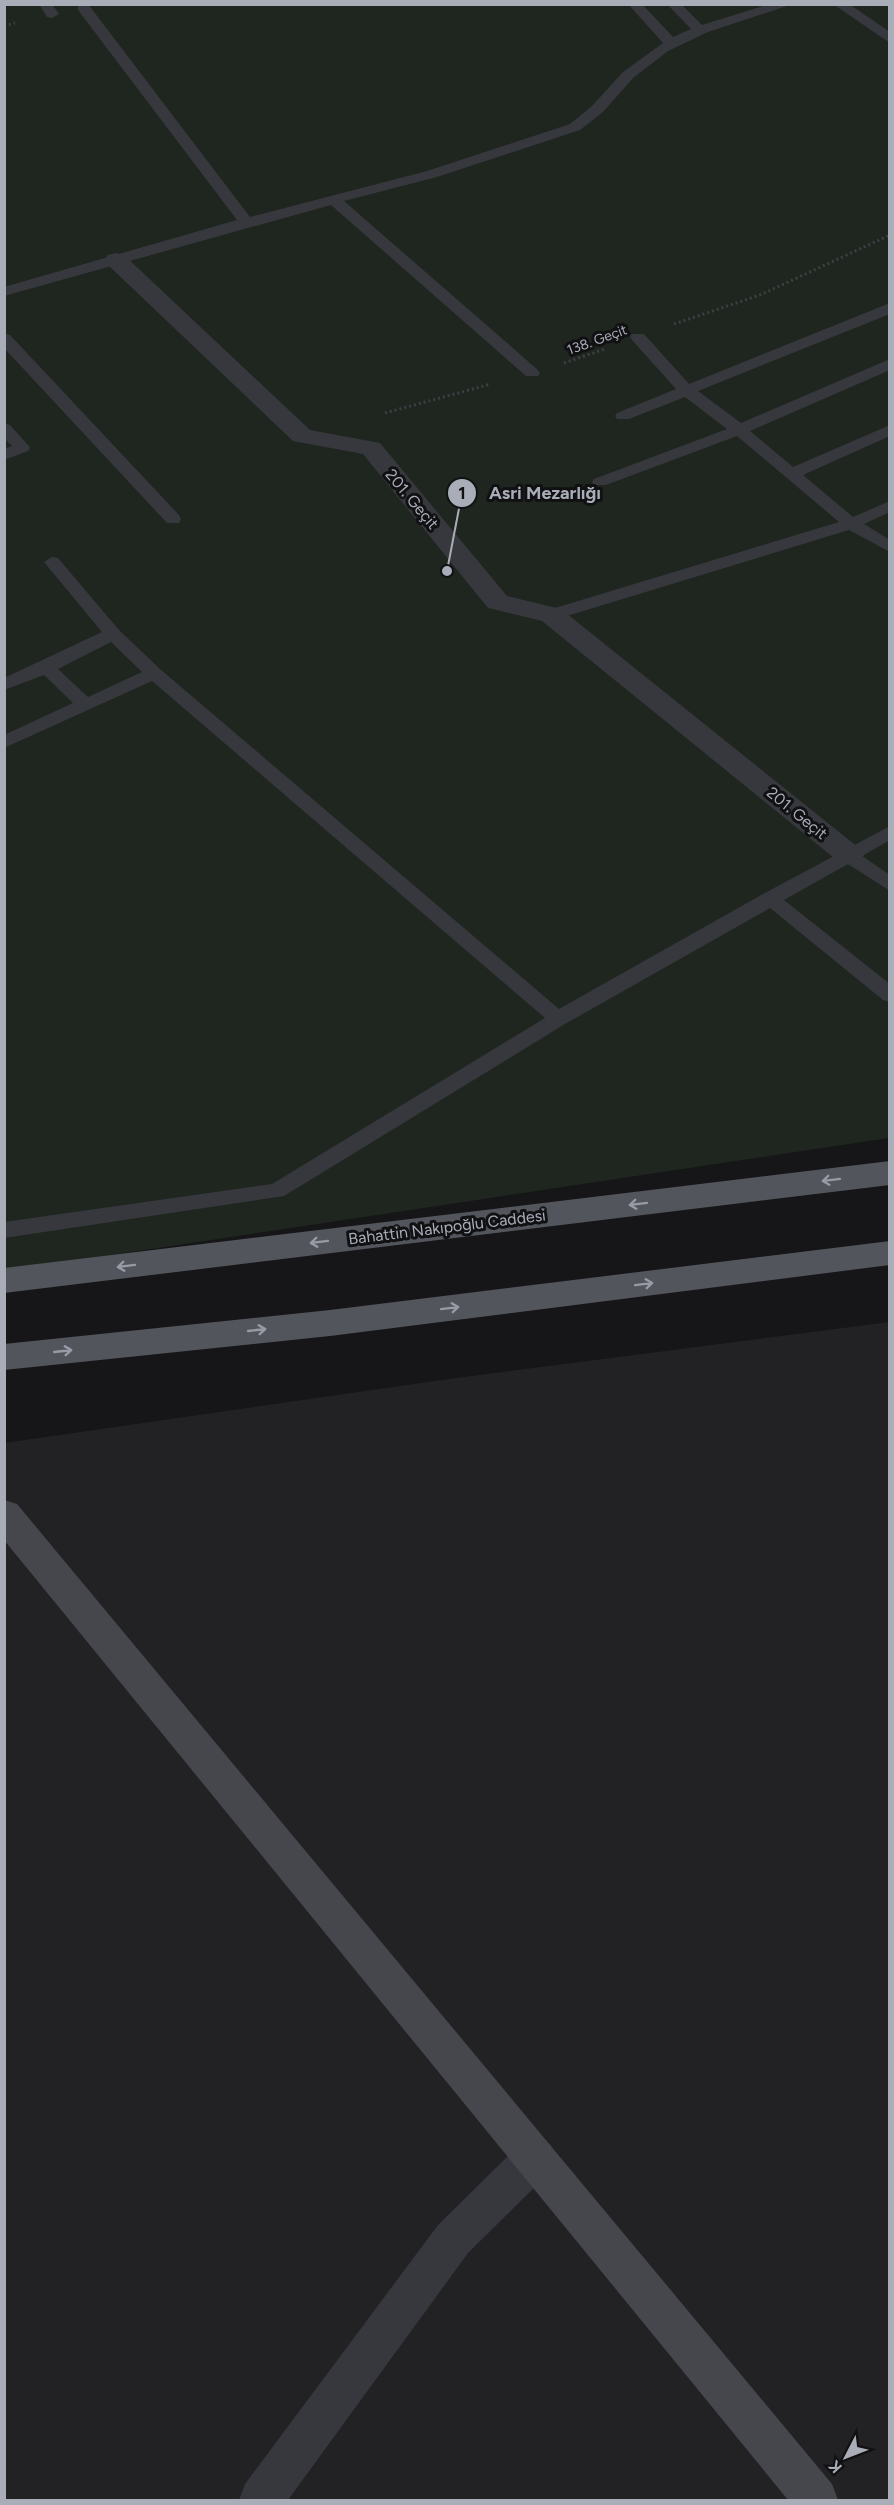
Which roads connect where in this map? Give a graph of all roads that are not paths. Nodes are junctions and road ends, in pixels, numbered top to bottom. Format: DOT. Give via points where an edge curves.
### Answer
graph roads {
  1 [pos="634,4"];
  2 [pos="674,4"];
  3 [pos="787,4"];
  4 [pos="839,4"];
  5 [pos="83,7"];
  6 [pos="746,10"];
  7 [pos="698,30"];
  8 [pos="890,39"];
  9 [pos="671,43"];
  10 [pos="333,199"];
  11 [pos="246,222"];
  12 [pos="116,260"];
  13 [pos="4,292"];
  14 [pos="890,308"];
  15 [pos="638,337"];
  16 [pos="4,338"];
  17 [pos="890,364"];
  18 [pos="531,373"];
  19 [pos="687,391"];
  20 [pos="623,416"];
  21 [pos="4,428"];
  22 [pos="740,430"];
  23 [pos="890,430"];
  24 [pos="4,455"];
  25 [pos="792,474"];
  26 [pos="600,482"];
  27 [pos="890,506"];
  28 [pos="173,519"];
  29 [pos="851,524"];
  30 [pos="890,547"];
  31 [pos="52,562"];
  32 [pos="551,615"];
  33 [pos="113,634"];
  34 [pos="46,668"];
  35 [pos="154,674"];
  36 [pos="4,685"];
  37 [pos="86,705"];
  38 [pos="4,742"];
  39 [pos="890,832"];
  40 [pos="849,855"];
  41 [pos="890,885"];
  42 [pos="770,898"];
  43 [pos="890,995"];
  44 [pos="558,1019"];
  45 [pos="890,1173"];
  46 [pos="4,1230"];
  47 [pos="890,1253"];
  48 [pos="4,1281"];
  49 [pos="4,1357"];
  50 [pos="4,1514"];
  51 [pos="535,2158"];
  52 [pos="261,2500"];
  53 [pos="816,2500"];
  1 -- 9 [label="lane"];
  2 -- 7 [label="lane"];
  3 -- 6 [label="lane"];
  4 -- 8 [label="lane"];
  5 -- 11 [label="lane"];
  6 -- 7 [label="lane"];
  7 -- 9 [label="lane"];
  9 -- 10 [label="lane" via="628,74 595,114 575,127 432,174"];
  10 -- 11 [label="lane"];
  10 -- 18 [label="lane"];
  11 -- 12 [label="lane"];
  12 -- 13 [label="lane"];
  12 -- 32 [label="street, 201. Geçit" via="302,436 371,448 498,602"];
  14 -- 19 [label="lane"];
  15 -- 19 [label="lane"];
  16 -- 28 [label="lane"];
  17 -- 22 [label="lane"];
  19 -- 20 [label="lane"];
  19 -- 22 [label="lane"];
  21 -- 24 [label="lane" via="22,448"];
  22 -- 25 [label="lane"];
  22 -- 26 [label="lane"];
  23 -- 25 [label="lane"];
  25 -- 29 [label="lane"];
  27 -- 29 [label="lane"];
  29 -- 30 [label="lane"];
  29 -- 32 [label="lane"];
  31 -- 33 [label="lane"];
  32 -- 40 [label="street, 201. Geçit"];
  33 -- 34 [label="lane"];
  33 -- 35 [label="lane"];
  34 -- 36 [label="lane"];
  34 -- 37 [label="lane"];
  35 -- 37 [label="lane"];
  35 -- 44 [label="lane"];
  37 -- 38 [label="lane"];
  39 -- 40 [label="lane"];
  40 -- 41 [label="lane"];
  40 -- 42 [label="lane"];
  42 -- 43 [label="lane"];
  42 -- 44 [label="lane"];
  44 -- 46 [label="lane" via="277,1191"];
  45 -- 48 [label="main road, Bahattin Nakıpoğlu Caddesi, one-way"];
  49 -- 47 [label="main road, one-way" via="330,1323"];
  50 -- 51 [label="street"];
  51 -- 52 [label="street" via="453,2239"];
  51 -- 53 [label="street"];
}
